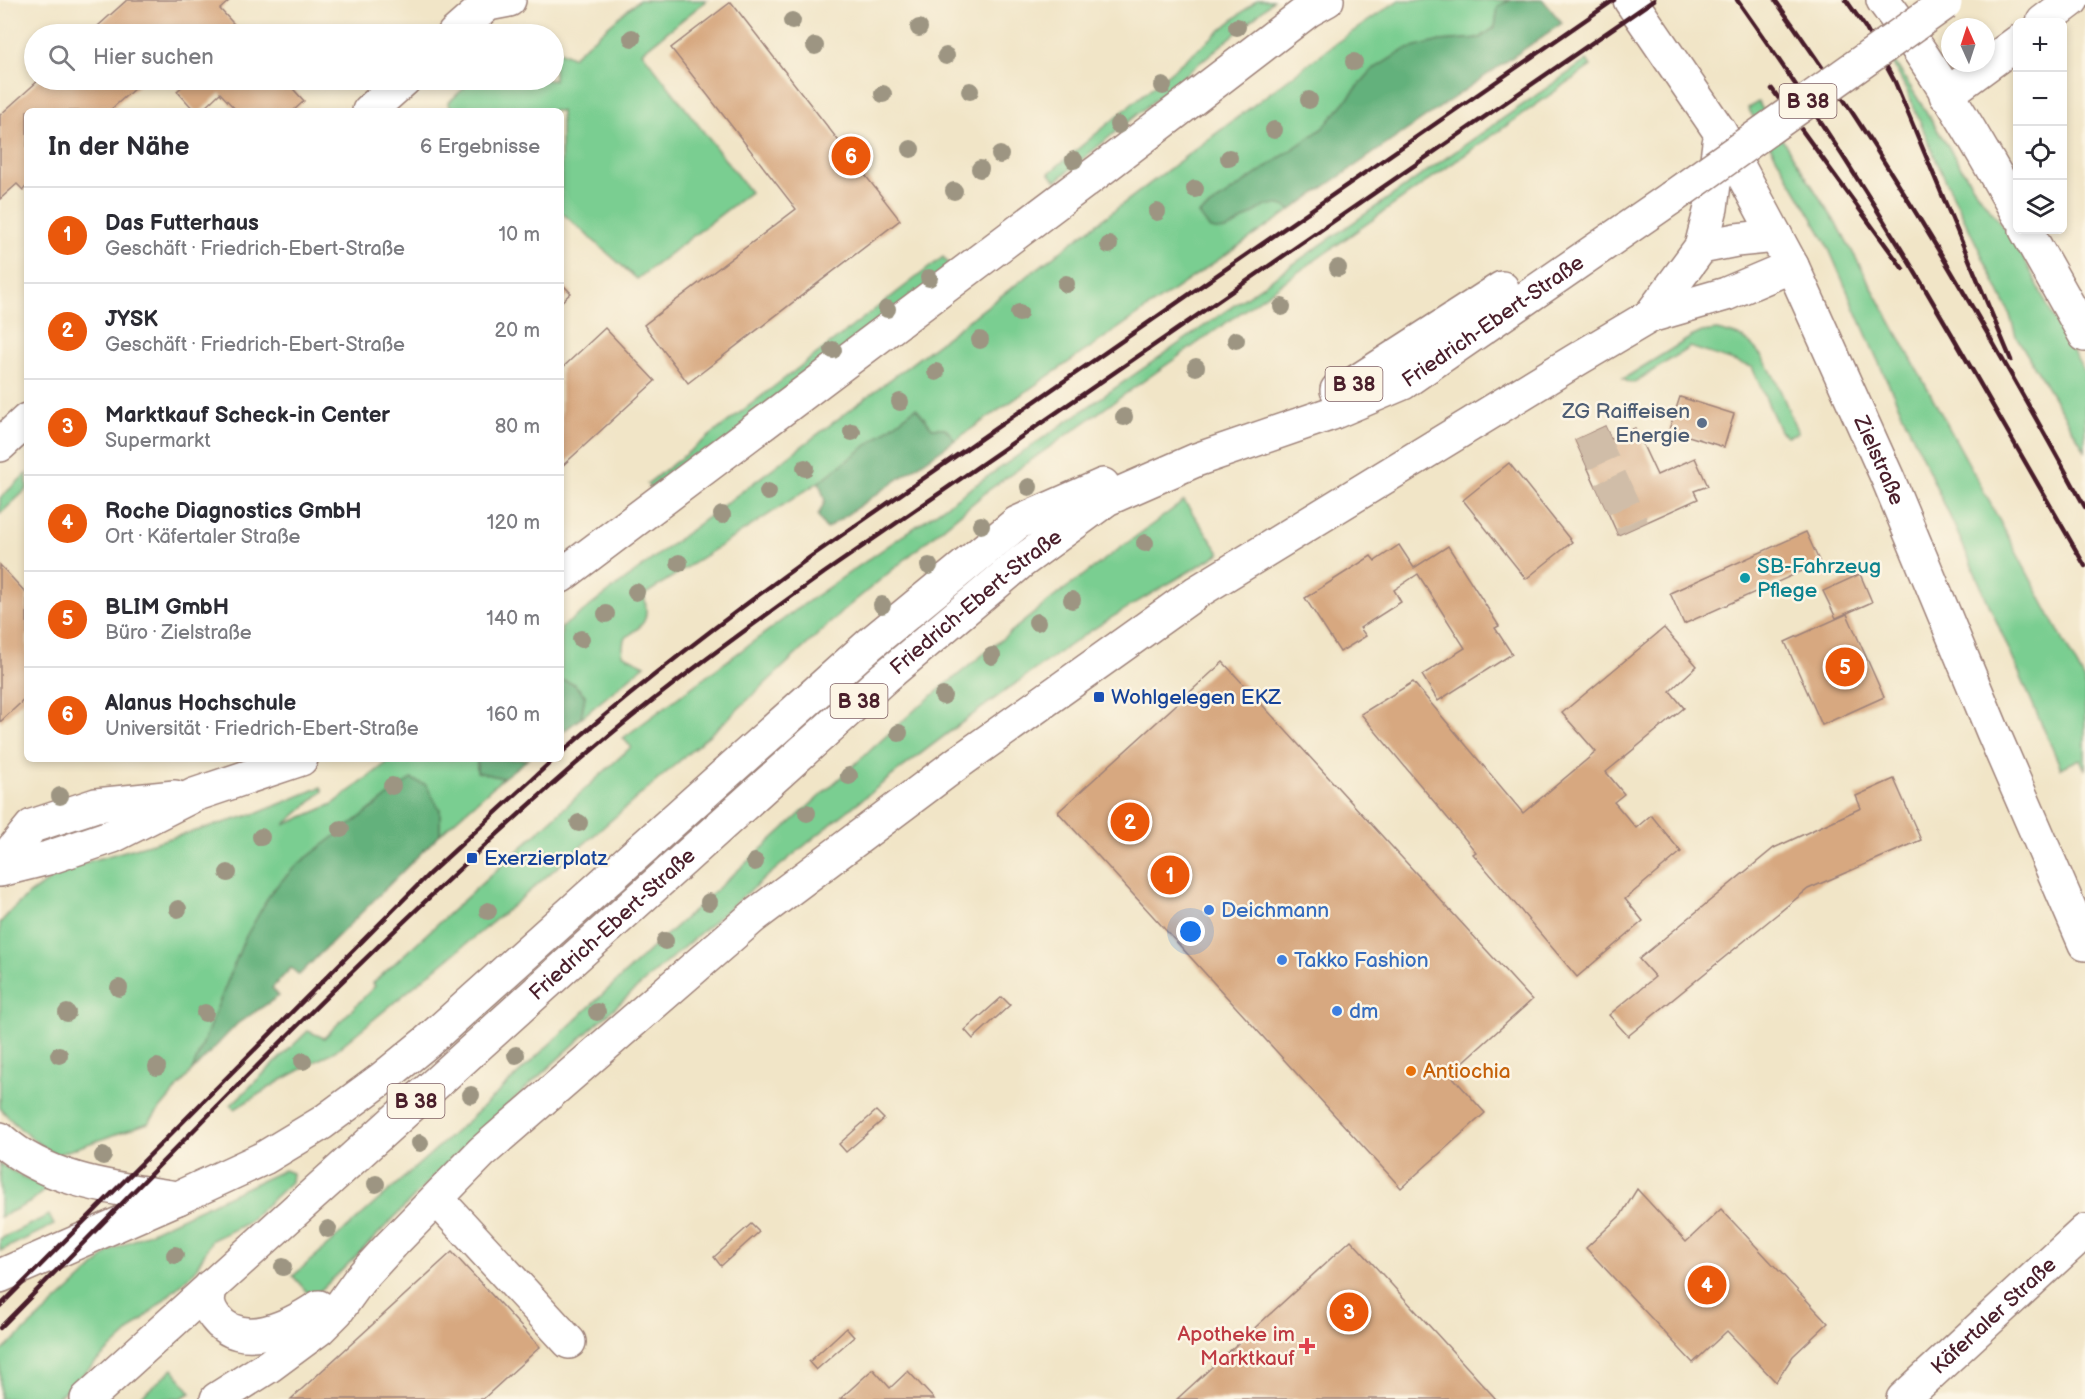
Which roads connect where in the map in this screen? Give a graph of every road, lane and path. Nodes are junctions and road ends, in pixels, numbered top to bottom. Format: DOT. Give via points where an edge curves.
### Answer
graph roads {
  1 [pos="509,0"];
  2 [pos="1630,0"];
  3 [pos="1883,0"];
  4 [pos="2072,0"];
  5 [pos="2078,0"];
  6 [pos="1938,1"];
  7 [pos="1318,3"];
  8 [pos="2085,9"];
  9 [pos="2048,18"];
  10 [pos="465,24"];
  11 [pos="2013,46"];
  12 [pos="393,90"];
  13 [pos="1946,95"];
  14 [pos="372,108"];
  15 [pos="1720,132"];
  16 [pos="1664,191"];
  17 [pos="2013,205"];
  18 [pos="2028,234"];
  19 [pos="1776,236"];
  20 [pos="1701,247"];
  21 [pos="1792,266"];
  22 [pos="1650,316"];
  23 [pos="2085,335"];
  24 [pos="24,423"];
  25 [pos="0,445"];
  26 [pos="564,574"];
  27 [pos="292,762"];
  28 [pos="194,795"];
  29 [pos="0,865"];
  30 [pos="0,870"];
  31 [pos="2085,944"];
  32 [pos="0,1139"];
  33 [pos="178,1198"];
  34 [pos="436,1199"];
  35 [pos="2085,1232"];
  36 [pos="0,1276"];
  37 [pos="360,1279"];
  38 [pos="211,1286"];
  39 [pos="569,1341"];
  40 [pos="87,1399"];
  41 [pos="217,1399"];
  42 [pos="1903,1399"];
  1 -- 10 [label="street" via="488,4"];
  2 -- 15 [label="street, Zielstraße"];
  3 -- 13 [label="street"];
  4 -- 9 [label="street"];
  5 -- 8 [label="street"];
  6 -- 16 [label="street, B 38"];
  7 -- 26 [label="street"];
  11 -- 13 [label="street"];
  12 -- 14 [label="street"];
  13 -- 17 [label="street"];
  15 -- 19 [label="street, Zielstraße"];
  15 -- 20 [label="street" via="1711,208"];
  16 -- 33 [label="street, Friedrich-Ebert-Straße / B 38" via="1569,245 1353,384 1017,523 870,645 383,1078 322,1123 264,1158"];
  16 -- 38 [label="street, Friedrich-Ebert-Straße / B 38" via="1403,383 1330,414 1196,460 1107,499 1021,562 885,678"];
  18 -- 23 [label="street"];
  19 -- 20 [label="street"];
  19 -- 21 [label="street, Zielstraße"];
  20 -- 22 [label="street"];
  21 -- 22 [label="street" via="1726,294"];
  21 -- 31 [label="street, Zielstraße" via="1888,479"];
  22 -- 34 [label="street" via="1197,592 959,762 754,916 482,1152"];
  24 -- 25 [label="street"];
  27 -- 28 [label="street"];
  28 -- 29 [label="street" via="96,805 32,826"];
  28 -- 30 [label="street" via="112,837"];
  32 -- 33 [label="street" via="28,1160 66,1176"];
  33 -- 36 [label="street, Friedrich-Ebert-Straße / B 38"];
  34 -- 37 [label="street"];
  34 -- 39 [label="street"];
  35 -- 42 [label="street, Käfertaler Straße"];
  37 -- 38 [label="street" via="300,1320 256,1333 236,1332 219,1323 208,1304"];
  37 -- 41 [label="street" via="319,1329"];
  38 -- 40 [label="street, Friedrich-Ebert-Straße / B 38"];
}
